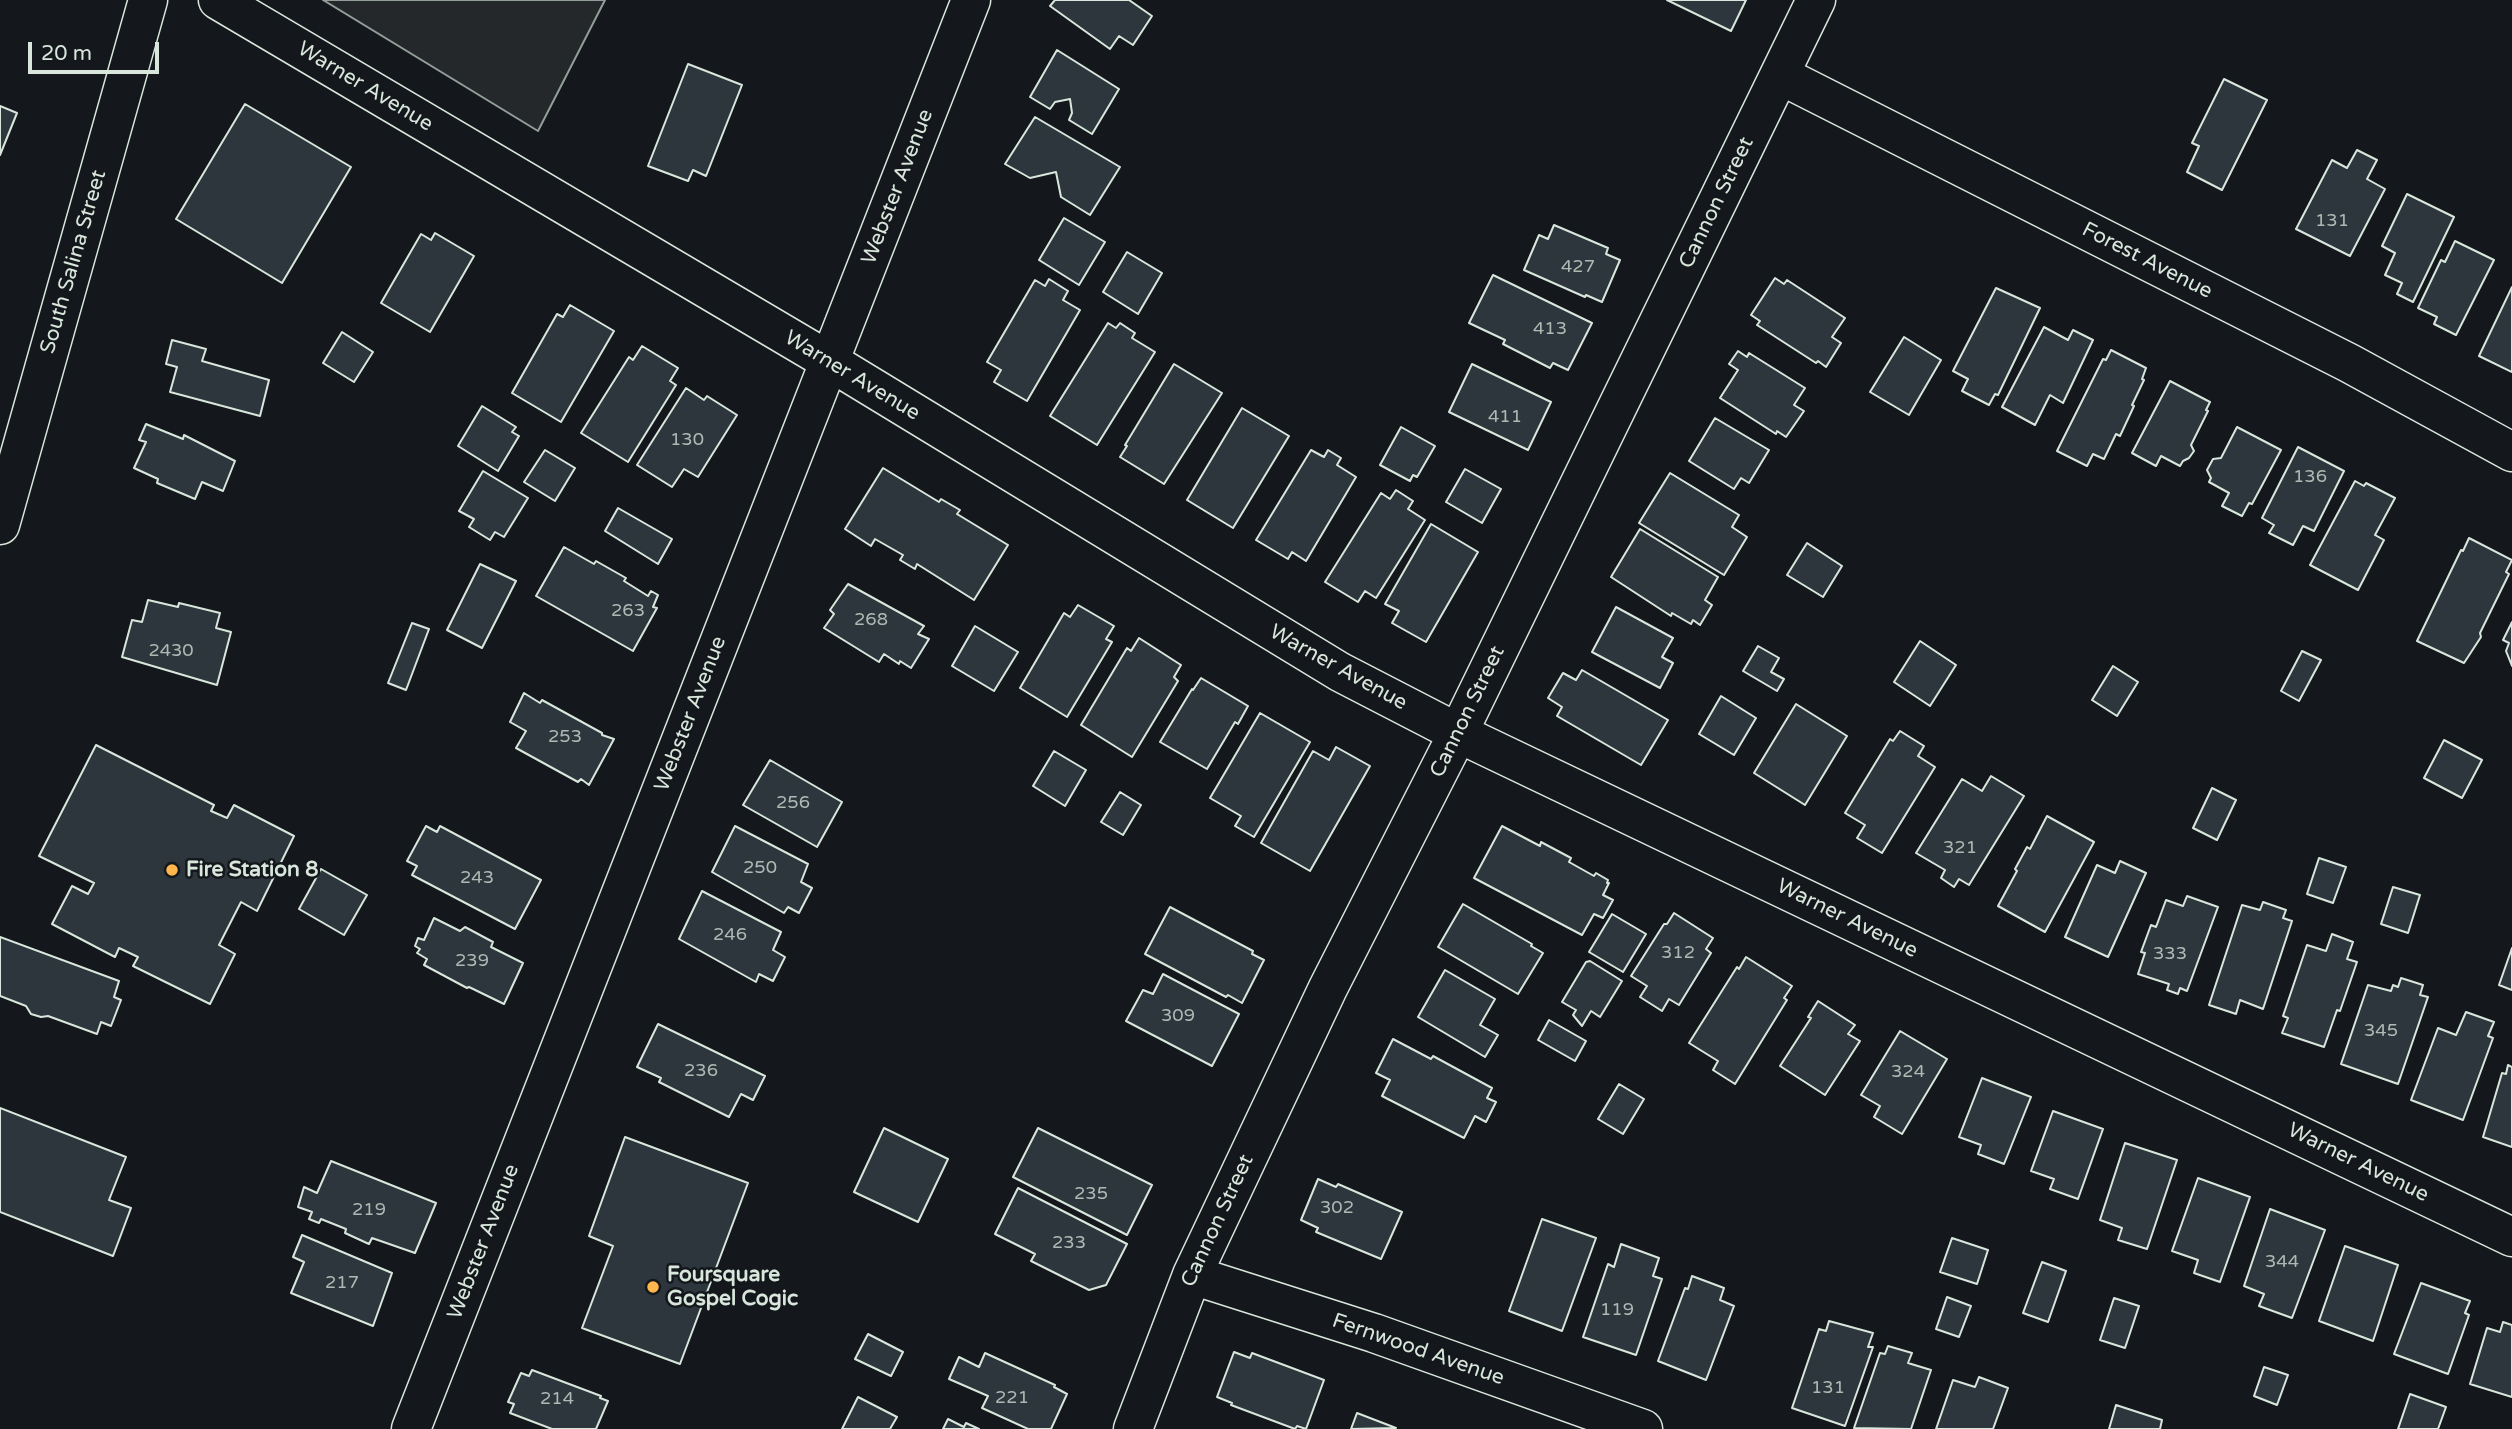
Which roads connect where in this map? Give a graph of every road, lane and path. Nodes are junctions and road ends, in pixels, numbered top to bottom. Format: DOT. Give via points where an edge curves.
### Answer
graph roads {
  1 [pos="148,0"];
  2 [pos="218,0"];
  3 [pos="971,0"];
  4 [pos="1816,0"];
  5 [pos="1780,75"];
  6 [pos="829,361"];
  7 [pos="2512,452"];
  8 [pos="3,500"];
  9 [pos="1458,733"];
  10 [pos="2512,1237"];
  11 [pos="1192,1275"];
  12 [pos="411,1429"];
  13 [pos="1133,1429"];
  14 [pos="1643,1429"];
  1 -- 8 [label="street, South Salina Street"];
  2 -- 6 [label="street, Warner Avenue"];
  3 -- 6 [label="street, Webster Avenue"];
  4 -- 5 [label="street, Cannon Street"];
  5 -- 7 [label="street, Forest Avenue" via="2349,363"];
  5 -- 9 [label="street, Cannon Street"];
  6 -- 9 [label="street, Warner Avenue" via="1340,672"];
  6 -- 12 [label="street, Webster Avenue"];
  9 -- 10 [label="street, Warner Avenue"];
  9 -- 11 [label="street, Cannon Street" via="1328,988"];
  11 -- 13 [label="street, Cannon Street"];
  11 -- 14 [label="street, Fernwood Avenue" via="1374,1333"];
}
